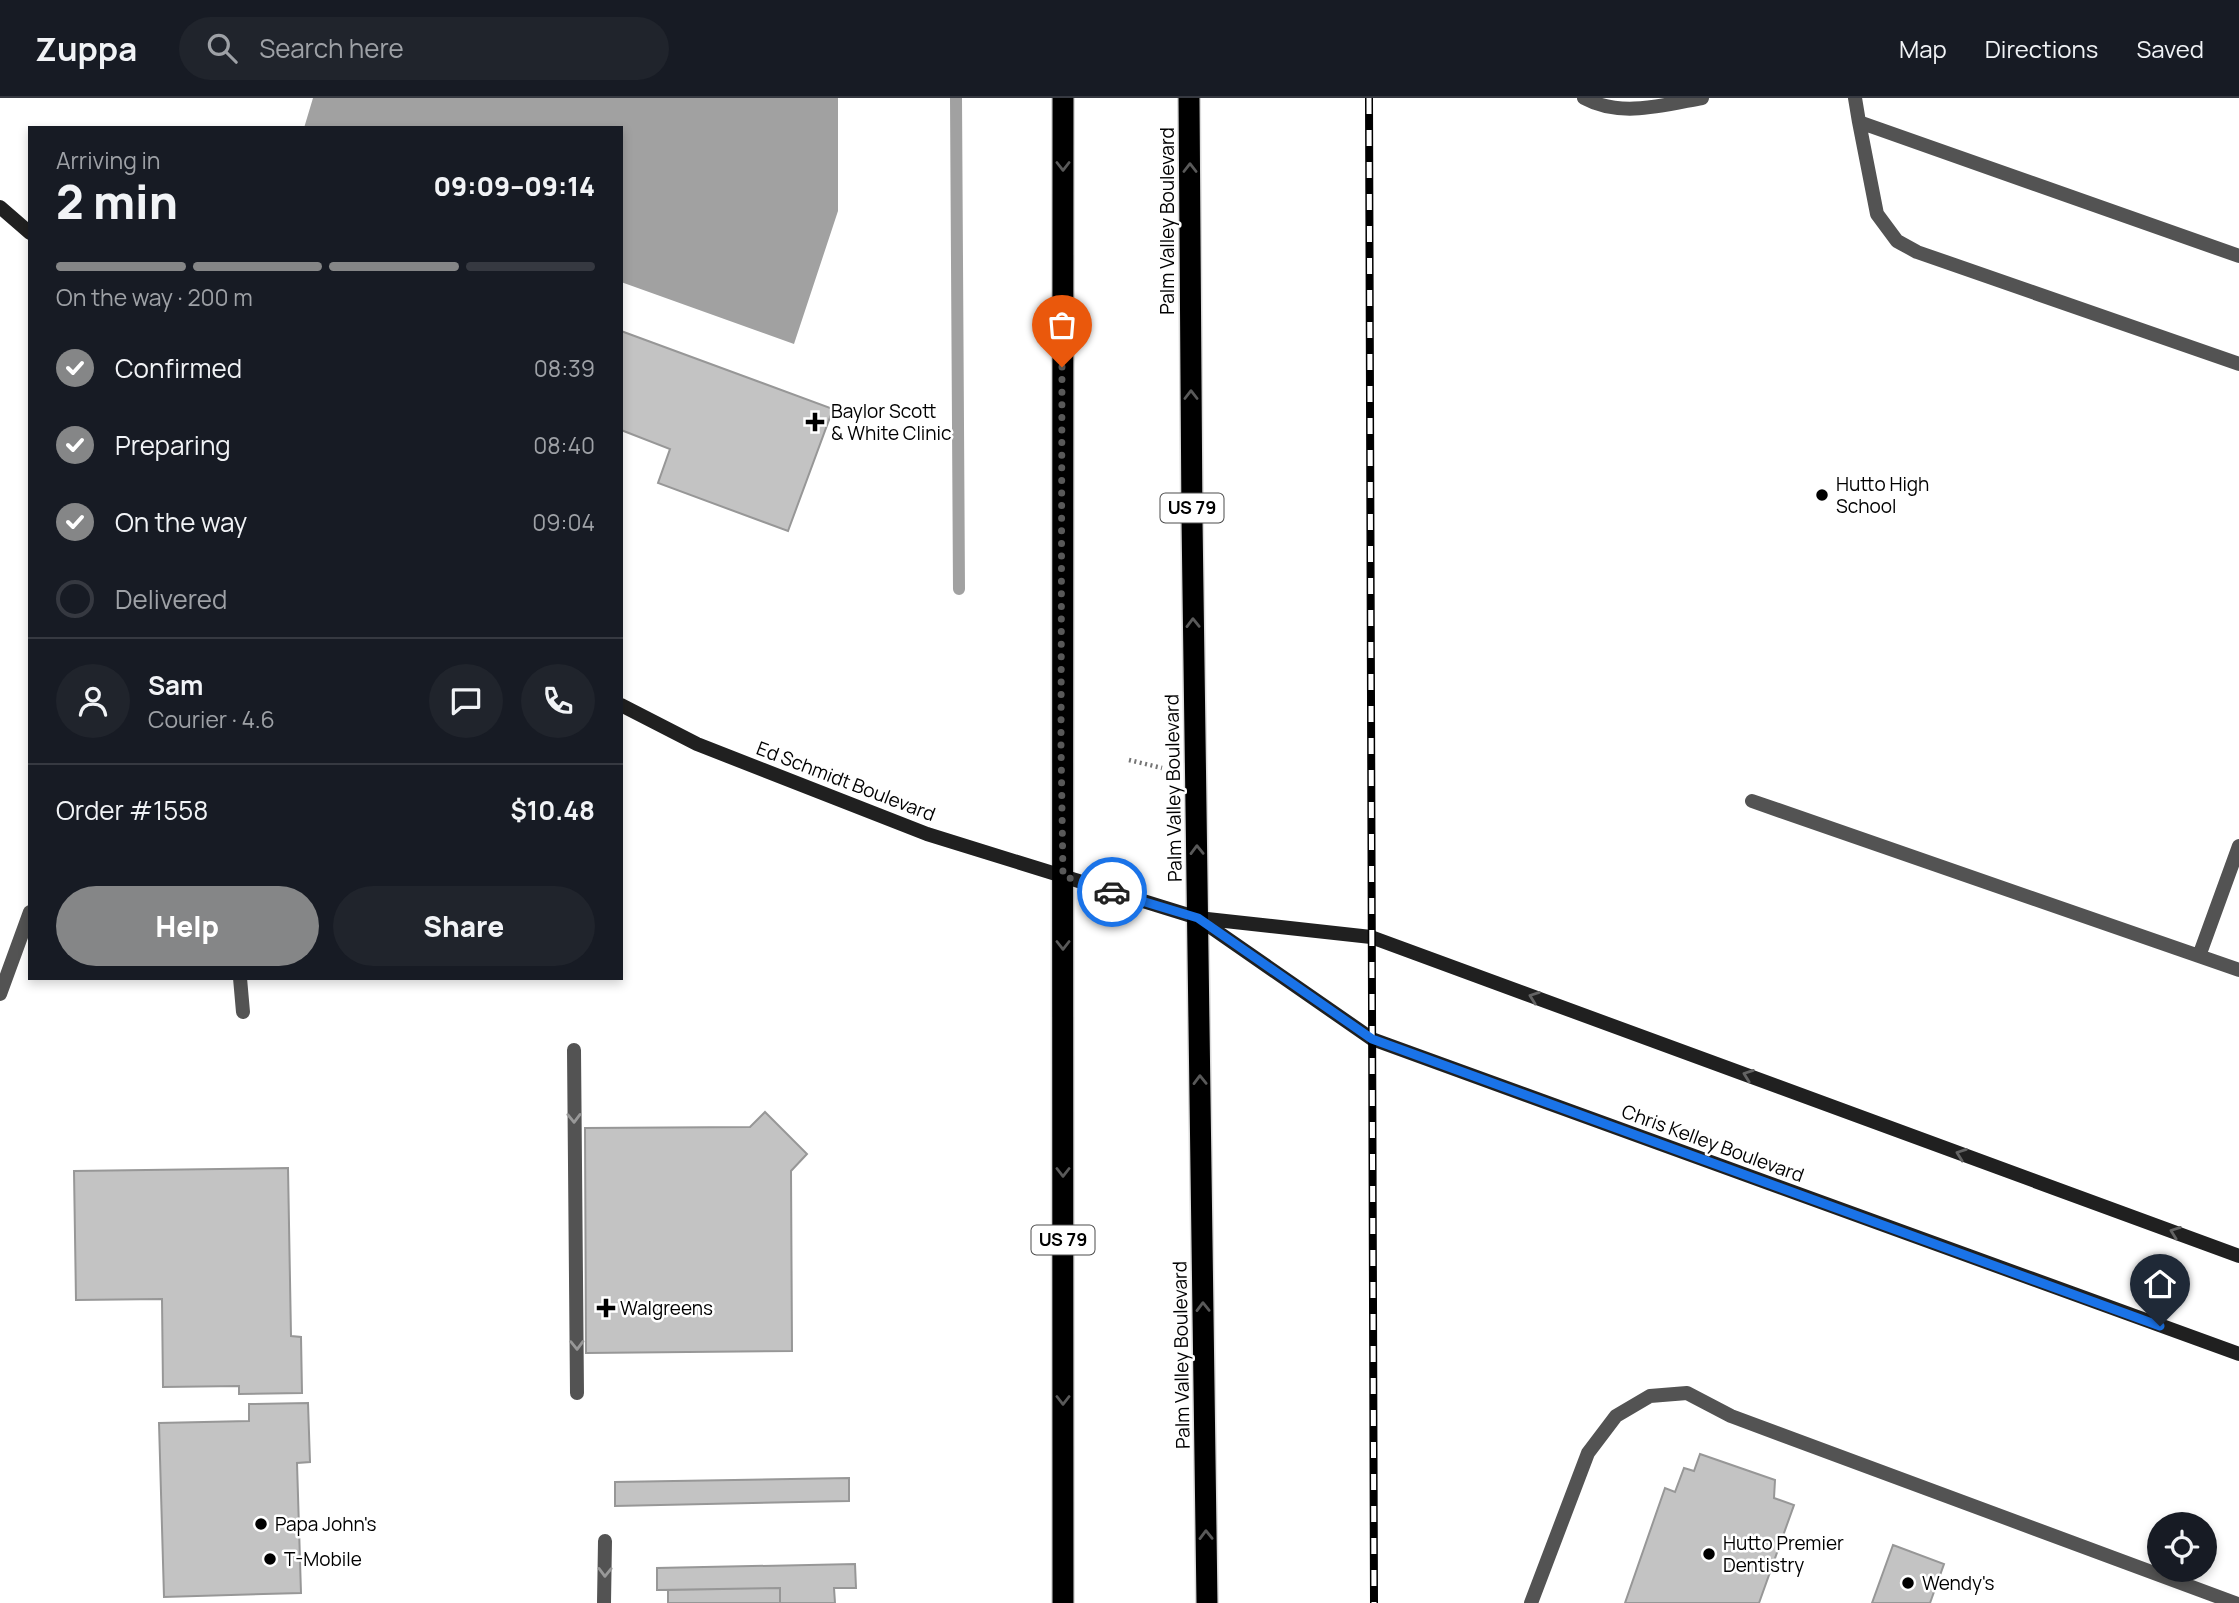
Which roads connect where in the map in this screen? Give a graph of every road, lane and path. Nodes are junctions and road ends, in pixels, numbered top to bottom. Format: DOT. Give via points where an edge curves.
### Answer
graph roads {
  1 [pos="1063,98"];
  2 [pos="1189,98"];
  3 [pos="1584,98"];
  4 [pos="1702,98"];
  5 [pos="1855,98"];
  6 [pos="1860,122"];
  7 [pos="0,207"];
  8 [pos="28,231"];
  9 [pos="2239,256"];
  10 [pos="2239,364"];
  11 [pos="623,706"];
  12 [pos="1129,760"];
  13 [pos="1162,768"];
  14 [pos="1752,801"];
  15 [pos="2239,846"];
  16 [pos="1063,876"];
  17 [pos="28,917"];
  18 [pos="1198,918"];
  19 [pos="2199,956"];
  20 [pos="2239,970"];
  21 [pos="240,980"];
  22 [pos="0,994"];
  23 [pos="243,1012"];
  24 [pos="573,1049"];
  25 [pos="2239,1256"];
  26 [pos="2239,1354"];
  27 [pos="577,1393"];
  28 [pos="605,1541"];
  29 [pos="604,1603"];
  30 [pos="1063,1603"];
  31 [pos="1207,1603"];
  32 [pos="1531,1603"];
  33 [pos="2235,1603"];
  1 -- 16 [label="highway, US 79, one-way"];
  18 -- 2 [label="highway, Palm Valley Boulevard / US 79, one-way"];
  3 -- 4 [label="lane" via="1620,110"];
  5 -- 6 [label="lane"];
  6 -- 9 [label="lane"];
  6 -- 10 [label="lane" via="1877,214 1897,241 1917,253"];
  7 -- 8 [label="main road"];
  11 -- 16 [label="main road, Ed Schmidt Boulevard" via="697,744 928,834"];
  12 -- 13 [label="path"];
  14 -- 19 [label="lane"];
  15 -- 19 [label="lane"];
  16 -- 18 [label="main road, Chris Kelley Boulevard"];
  16 -- 30 [label="highway, US 79, one-way"];
  17 -- 22 [label="lane"];
  25 -- 18 [label="main road, Chris Kelley Boulevard, one-way" via="1371,937"];
  18 -- 26 [label="main road, Chris Kelley Boulevard" via="1372,1039"];
  31 -- 18 [label="highway, Palm Valley Boulevard / US 79, one-way"];
  19 -- 20 [label="lane"];
  21 -- 23 [label="lane"];
  24 -- 27 [label="lane, one-way"];
  28 -- 29 [label="lane, one-way"];
  32 -- 33 [label="lane" via="1588,1453 1616,1416 1650,1396 1688,1393 1731,1416"];
}
